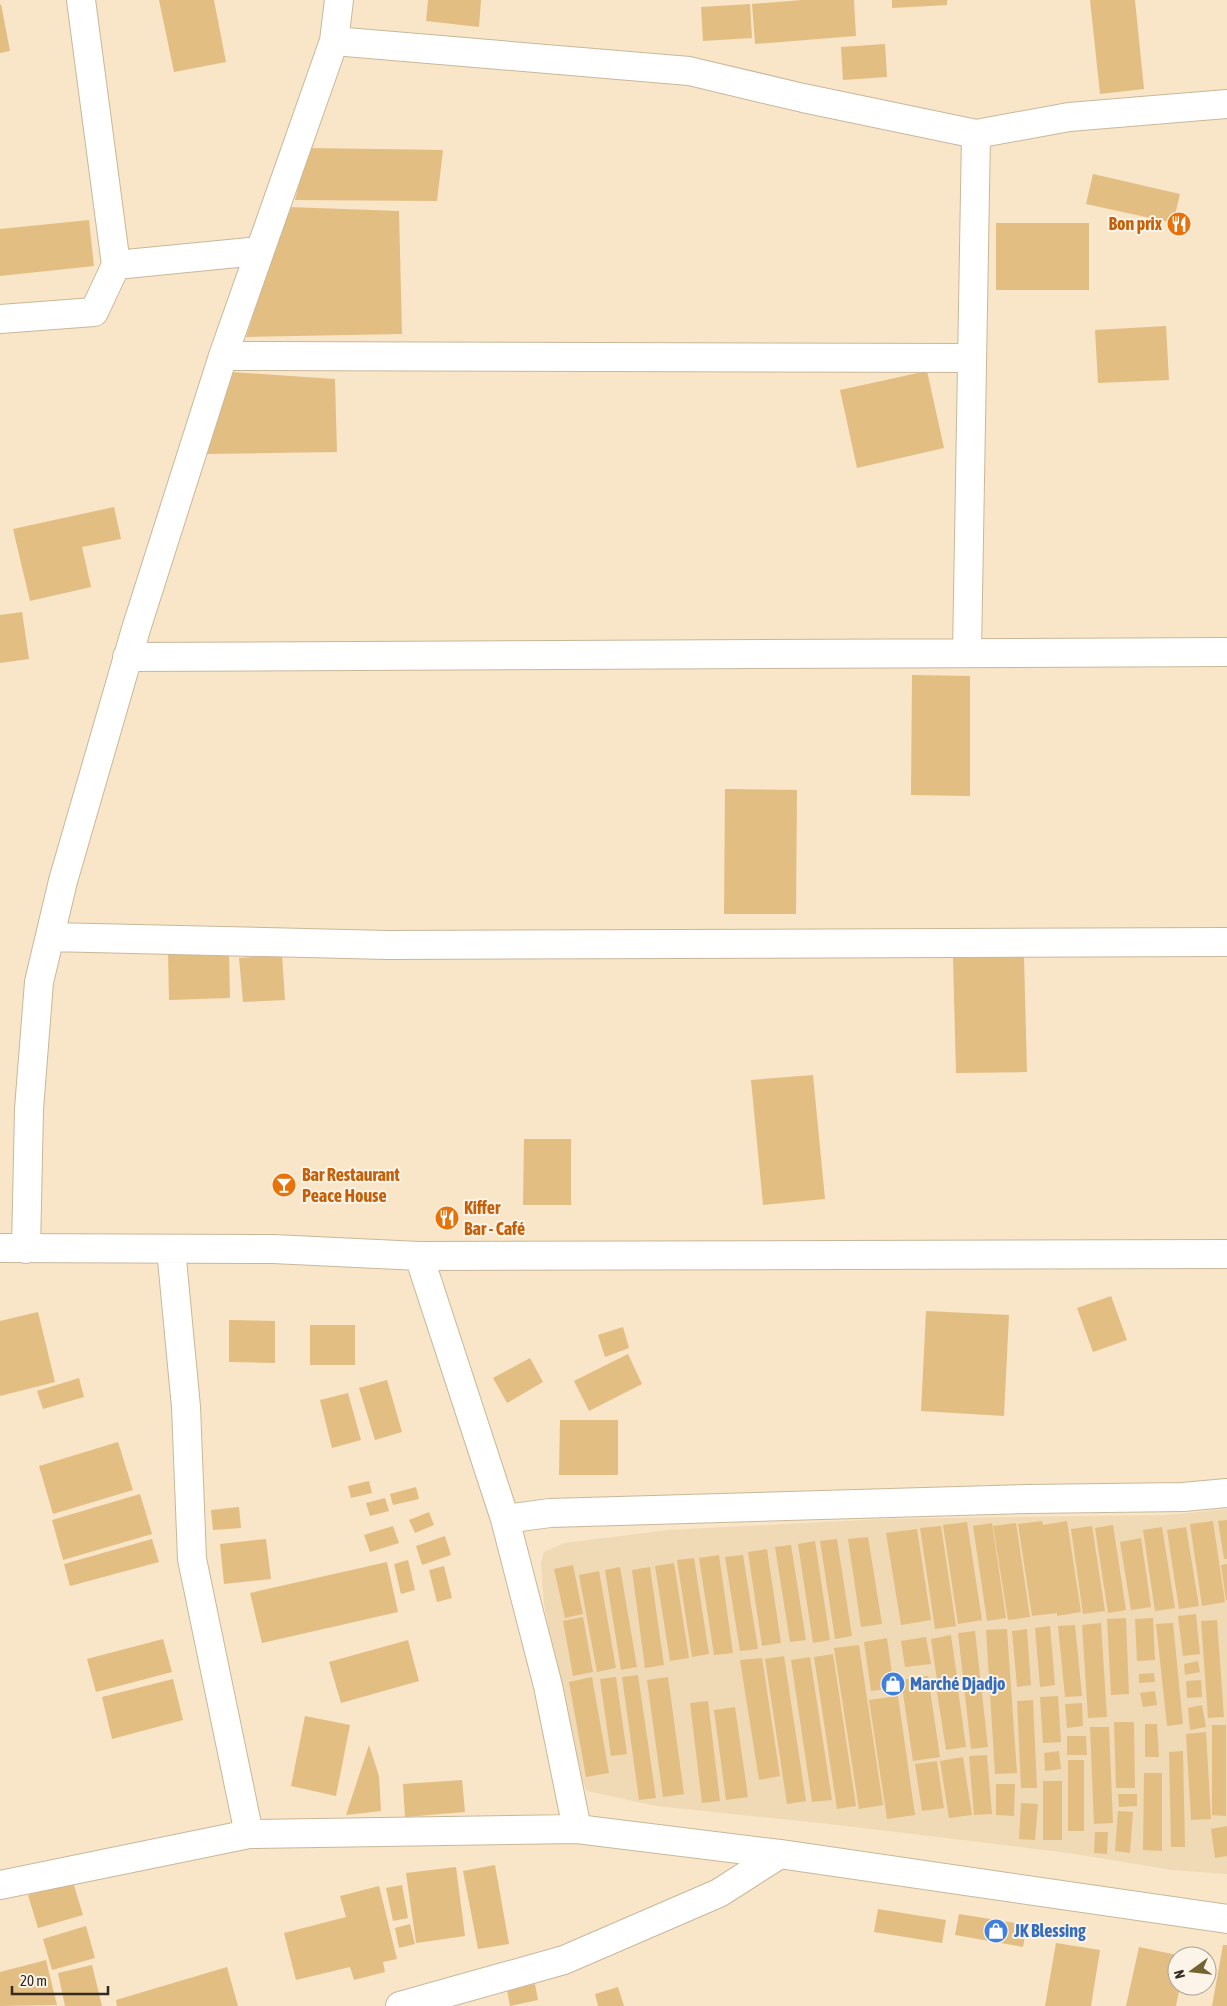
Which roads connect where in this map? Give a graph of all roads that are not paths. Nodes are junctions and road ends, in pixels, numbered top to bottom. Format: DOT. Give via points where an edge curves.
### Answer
graph roads {
  1 [pos="81,0"];
  2 [pos="339,0"];
  3 [pos="334,41"];
  4 [pos="1227,104"];
  5 [pos="976,134"];
  6 [pos="259,251"];
  7 [pos="116,265"];
  8 [pos="0,319"];
  9 [pos="223,356"];
  10 [pos="972,358"];
  11 [pos="1227,652"];
  12 [pos="967,653"];
  13 [pos="127,658"];
  14 [pos="50,937"];
  15 [pos="1227,942"];
  16 [pos="13,1248"];
  17 [pos="171,1249"];
  18 [pos="1227,1254"];
  19 [pos="419,1256"];
  20 [pos="1227,1493"];
  21 [pos="505,1519"];
  22 [pos="577,1829"];
  23 [pos="249,1834"];
  24 [pos="780,1854"];
  25 [pos="0,1885"];
  26 [pos="1227,1919"];
  27 [pos="400,2006"];
  1 -- 7 [label="street"];
  2 -- 3 [label="street"];
  3 -- 5 [label="street" via="689,70 803,98"];
  3 -- 6 [label="street"];
  4 -- 5 [label="street" via="1069,116"];
  5 -- 10 [label="street"];
  6 -- 7 [label="street"];
  6 -- 9 [label="street"];
  7 -- 8 [label="street" via="94,312"];
  9 -- 10 [label="street"];
  9 -- 13 [label="street"];
  10 -- 12 [label="street"];
  11 -- 12 [label="street"];
  12 -- 13 [label="street"];
  13 -- 14 [label="street"];
  14 -- 15 [label="street" via="388,945"];
  14 -- 16 [label="street" via="39,982 30,1109"];
  16 -- 17 [label="street"];
  17 -- 19 [label="street" via="274,1249"];
  17 -- 23 [label="street" via="186,1407 192,1558"];
  18 -- 19 [label="street"];
  19 -- 21 [label="street"];
  20 -- 21 [label="street" via="1183,1497 550,1513"];
  21 -- 22 [label="street" via="548,1686"];
  22 -- 23 [label="street"];
  22 -- 24 [label="street"];
  23 -- 25 [label="street"];
  24 -- 26 [label="street"];
  24 -- 27 [label="street" via="719,1893 564,1960"];
}
